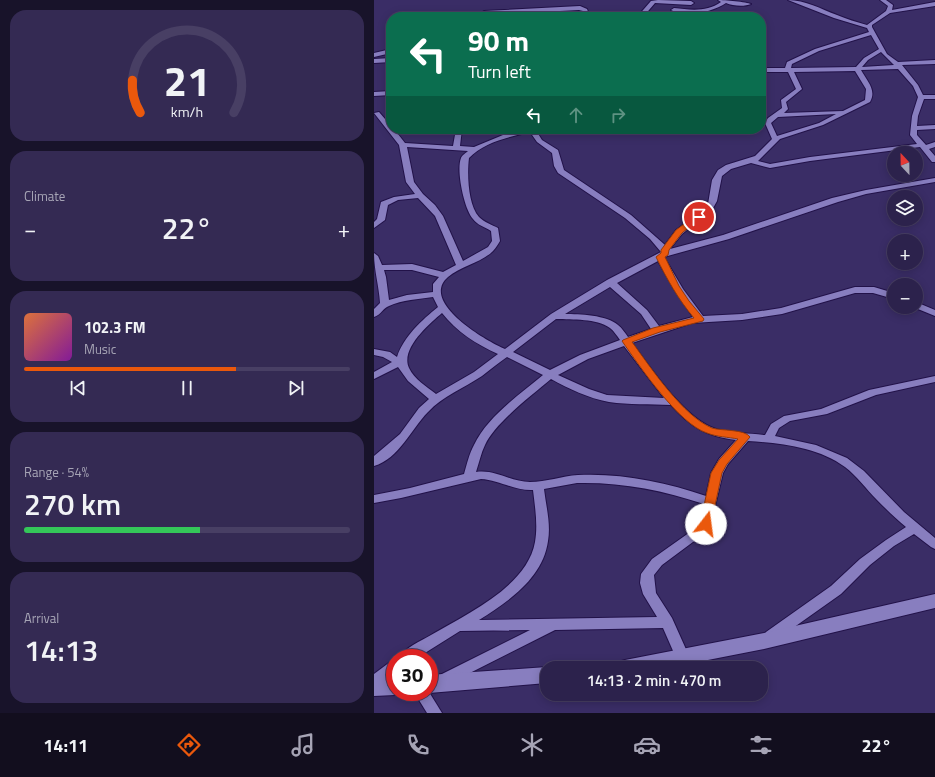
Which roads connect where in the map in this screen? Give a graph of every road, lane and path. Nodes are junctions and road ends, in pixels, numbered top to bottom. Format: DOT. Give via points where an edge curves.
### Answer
graph roads {
  1 [pos="791,0"];
  2 [pos="883,0"];
  3 [pos="654,1"];
  4 [pos="723,1"];
  5 [pos="540,2"];
  6 [pos="693,2"];
  7 [pos="748,4"];
  8 [pos="935,4"];
  9 [pos="890,9"];
  10 [pos="536,10"];
  11 [pos="674,10"];
  12 [pos="501,12"];
  13 [pos="586,12"];
  14 [pos="644,12"];
  15 [pos="672,12"];
  16 [pos="692,12"];
  17 [pos="882,16"];
  18 [pos="857,24"];
  19 [pos="871,30"];
  20 [pos="386,52"];
  21 [pos="884,52"];
  22 [pos="374,55"];
  23 [pos="386,60"];
  24 [pos="374,61"];
  25 [pos="789,62"];
  26 [pos="935,62"];
  27 [pos="898,66"];
  28 [pos="876,68"];
  29 [pos="857,69"];
  30 [pos="766,70"];
  31 [pos="771,70"];
  32 [pos="791,71"];
  33 [pos="766,74"];
  34 [pos="386,93"];
  35 [pos="374,94"];
  36 [pos="921,97"];
  37 [pos="935,97"];
  38 [pos="846,112"];
  39 [pos="377,113"];
  40 [pos="779,115"];
  41 [pos="386,124"];
  42 [pos="935,126"];
  43 [pos="913,128"];
  44 [pos="766,129"];
  45 [pos="771,131"];
  46 [pos="394,134"];
  47 [pos="458,134"];
  48 [pos="516,134"];
  49 [pos="535,134"];
  50 [pos="784,135"];
  51 [pos="775,139"];
  52 [pos="935,144"];
  53 [pos="403,145"];
  54 [pos="456,147"];
  55 [pos="474,149"];
  56 [pos="926,149"];
  57 [pos="935,160"];
  58 [pos="752,161"];
  59 [pos="934,179"];
  60 [pos="420,196"];
  61 [pos="374,226"];
  62 [pos="663,253"];
  63 [pos="374,256"];
  64 [pos="461,266"];
  65 [pos="379,268"];
  66 [pos="443,275"];
  67 [pos="610,282"];
  68 [pos="436,294"];
  69 [pos="887,294"];
  70 [pos="385,304"];
  71 [pos="443,307"];
  72 [pos="923,308"];
  73 [pos="935,313"];
  74 [pos="374,314"];
  75 [pos="554,316"];
  76 [pos="700,319"];
  77 [pos="656,330"];
  78 [pos="626,341"];
  79 [pos="374,352"];
  80 [pos="506,353"];
  81 [pos="401,363"];
  82 [pos="550,374"];
  83 [pos="374,376"];
  84 [pos="935,379"];
  85 [pos="435,399"];
  86 [pos="674,402"];
  87 [pos="745,437"];
  88 [pos="768,439"];
  89 [pos="374,462"];
  90 [pos="469,477"];
  91 [pos="538,485"];
  92 [pos="374,499"];
  93 [pos="711,502"];
  94 [pos="914,528"];
  95 [pos="935,544"];
  96 [pos="935,600"];
  97 [pos="667,622"];
  98 [pos="556,623"];
  99 [pos="458,626"];
  100 [pos="764,641"];
  101 [pos="419,649"];
  102 [pos="682,656"];
  103 [pos="658,661"];
  104 [pos="386,673"];
  105 [pos="540,676"];
  106 [pos="374,682"];
  107 [pos="438,682"];
  108 [pos="374,686"];
  109 [pos="386,686"];
  110 [pos="438,686"];
  111 [pos="432,701"];
  112 [pos="435,713"];
  1 -- 18 [label="street" via="819,8"];
  2 -- 9 [label="street"];
  3 -- 6 [label="street"];
  3 -- 14 [label="street"];
  4 -- 7 [label="street"];
  4 -- 16 [label="street" via="715,8"];
  5 -- 10 [label="street"];
  6 -- 11 [label="street"];
  8 -- 9 [label="street"];
  9 -- 17 [label="street"];
  10 -- 12 [label="street"];
  10 -- 13 [label="street" via="580,8"];
  11 -- 15 [label="street"];
  11 -- 16 [label="street"];
  17 -- 18 [label="street"];
  17 -- 19 [label="street" via="870,24"];
  18 -- 19 [label="street"];
  19 -- 21 [label="street"];
  19 -- 25 [label="street"];
  20 -- 22 [label="street"];
  21 -- 27 [label="street"];
  21 -- 28 [label="street"];
  21 -- 29 [label="street" via="866,59"];
  23 -- 24 [label="street"];
  25 -- 31 [label="street"];
  25 -- 32 [label="street" via="787,65"];
  26 -- 27 [label="street"];
  27 -- 28 [label="street"];
  27 -- 36 [label="street" via="916,86"];
  28 -- 29 [label="street"];
  29 -- 32 [label="street"];
  29 -- 38 [label="street" via="871,90 871,96 862,106"];
  30 -- 31 [label="street"];
  31 -- 32 [label="street"];
  31 -- 33 [label="street"];
  32 -- 40 [label="street" via="799,89 783,101 786,110"];
  34 -- 35 [label="street"];
  36 -- 37 [label="street"];
  36 -- 43 [label="street"];
  38 -- 40 [label="street"];
  38 -- 50 [label="street" via="821,124"];
  39 -- 41 [label="street"];
  40 -- 45 [label="street" via="770,119 768,123"];
  42 -- 43 [label="street"];
  43 -- 56 [label="street" via="913,135"];
  44 -- 45 [label="street"];
  45 -- 50 [label="street"];
  45 -- 51 [label="street"];
  46 -- 53 [label="street"];
  47 -- 54 [label="street"];
  48 -- 55 [label="street"];
  49 -- 62 [label="street" via="540,141 556,152 561,172 628,214 652,236"];
  50 -- 51 [label="street"];
  51 -- 58 [label="street" via="761,156"];
  52 -- 56 [label="street"];
  53 -- 54 [label="street"];
  53 -- 60 [label="street" via="407,176"];
  54 -- 55 [label="street"];
  55 -- 64 [label="street" via="464,158 468,200 475,217 495,230 496,239 488,251"];
  56 -- 57 [label="street"];
  56 -- 58 [label="street" via="904,148 770,166"];
  58 -- 62 [label="street" via="722,171 718,176 715,199 710,208 679,231"];
  59 -- 62 [label="street" via="835,200 726,237"];
  60 -- 61 [label="street" via="387,201 381,220"];
  60 -- 64 [label="street" via="439,216"];
  62 -- 67 [label="street"];
  62 -- 76 [label="street" via="675,286"];
  63 -- 65 [label="street"];
  64 -- 66 [label="street"];
  65 -- 66 [label="street" via="412,267"];
  65 -- 70 [label="street"];
  66 -- 68 [label="street"];
  67 -- 75 [label="street"];
  67 -- 77 [label="street" via="644,312"];
  68 -- 70 [label="street"];
  68 -- 71 [label="street"];
  69 -- 76 [label="street" via="874,290 855,290 776,312"];
  70 -- 74 [label="street"];
  71 -- 80 [label="street" via="472,336"];
  71 -- 81 [label="street" via="417,333 403,352"];
  72 -- 73 [label="street"];
  75 -- 78 [label="street" via="606,322 614,326"];
  75 -- 80 [label="street"];
  76 -- 77 [label="street"];
  77 -- 78 [label="street"];
  78 -- 82 [label="street" via="584,357"];
  78 -- 86 [label="street"];
  79 -- 81 [label="street" via="386,354"];
  80 -- 82 [label="street"];
  80 -- 85 [label="street" via="478,374"];
  81 -- 83 [label="street"];
  81 -- 85 [label="street" via="415,381"];
  82 -- 86 [label="street" via="584,391 607,398"];
  82 -- 90 [label="street" via="487,432 479,445"];
  84 -- 88 [label="street" via="872,392 823,412 781,421"];
  85 -- 89 [label="street" via="423,410 404,437"];
  86 -- 87 [label="street" via="688,417 710,431"];
  87 -- 88 [label="street"];
  87 -- 93 [label="street" via="716,473"];
  88 -- 94 [label="street" via="802,446 839,458 856,471"];
  90 -- 91 [label="street" via="482,475 519,485"];
  90 -- 92 [label="street"];
  91 -- 93 [label="street" via="576,479 632,482 680,491"];
  91 -- 99 [label="street" via="543,524 540,549 528,574 507,594"];
  93 -- 97 [label="street" via="706,524 657,562 648,574 650,594"];
  94 -- 95 [label="street"];
  94 -- 100 [label="street" via="865,562 836,590"];
  96 -- 100 [label="street"];
  97 -- 98 [label="street"];
  97 -- 102 [label="street"];
  98 -- 99 [label="street"];
  98 -- 107 [label="street"];
  99 -- 101 [label="street"];
  100 -- 102 [label="street"];
  102 -- 103 [label="street"];
  104 -- 106 [label="street"];
  105 -- 110 [label="street"];
  108 -- 109 [label="street"];
  111 -- 112 [label="street"];
}
